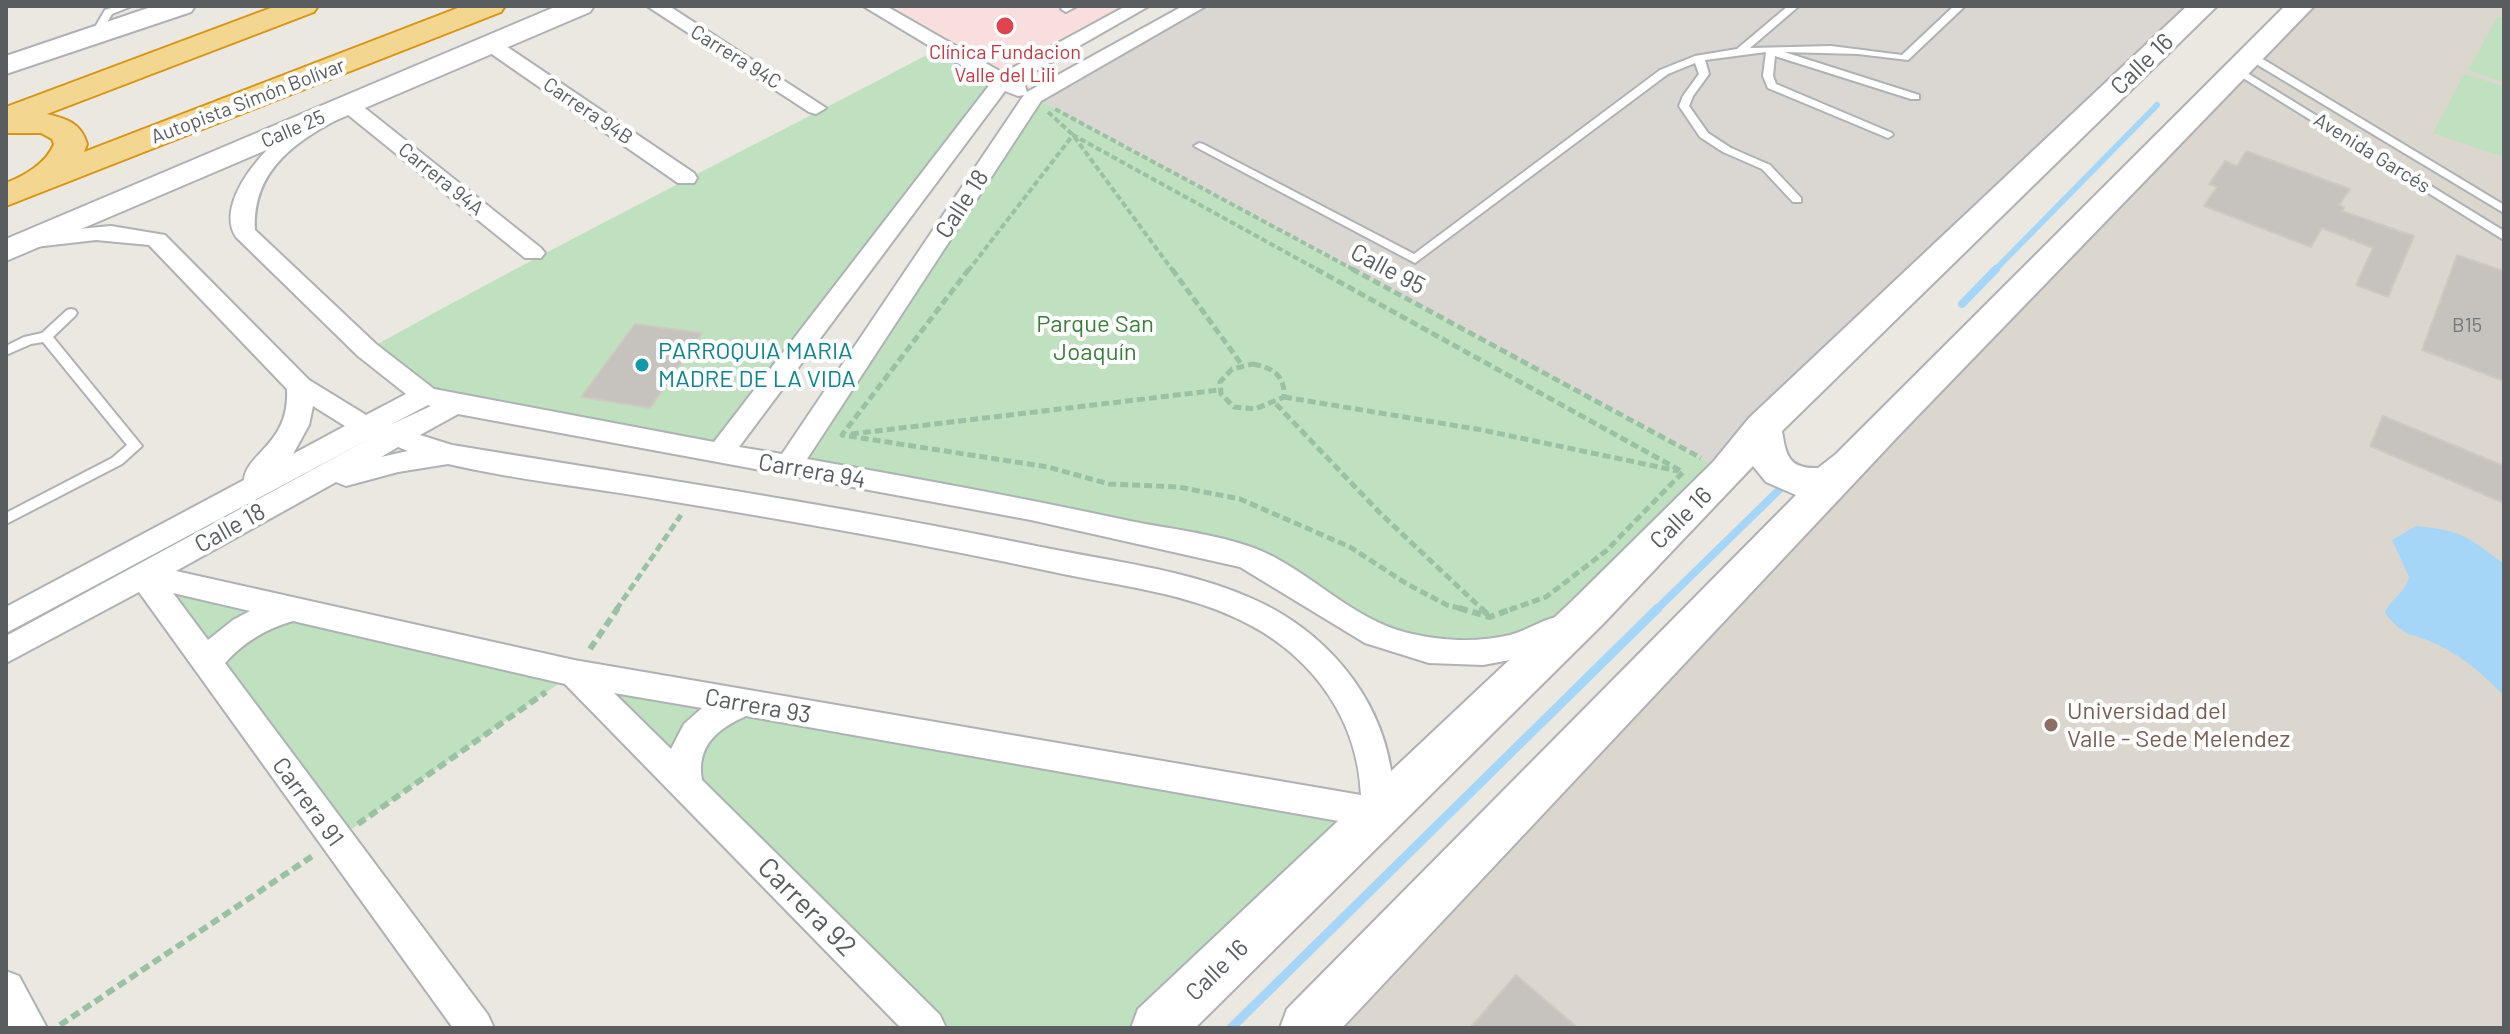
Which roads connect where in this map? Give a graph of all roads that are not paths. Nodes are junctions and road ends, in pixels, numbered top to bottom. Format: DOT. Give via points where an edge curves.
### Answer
graph roads {
  1 [pos="127,6"];
  2 [pos="181,6"];
  3 [pos="303,6"];
  4 [pos="490,6"];
  5 [pos="580,6"];
  6 [pos="656,6"];
  7 [pos="872,6"];
  8 [pos="1140,6"];
  9 [pos="1197,6"];
  10 [pos="1794,6"];
  11 [pos="1960,6"];
  12 [pos="2203,6"];
  13 [pos="2300,6"];
  14 [pos="102,17"];
  15 [pos="490,44"];
  16 [pos="1771,51"];
  17 [pos="1739,52"];
  18 [pos="1699,58"];
  19 [pos="2246,64"];
  20 [pos="6,65"];
  21 [pos="1002,82"];
  22 [pos="1033,97"];
  23 [pos="1915,97"];
  24 [pos="349,105"];
  25 [pos="816,108"];
  26 [pos="6,120"];
  27 [pos="1888,135"];
  28 [pos="1199,146"];
  29 [pos="686,178"];
  30 [pos="2452,178"];
  31 [pos="2423,185"];
  32 [pos="10,194"];
  33 [pos="2480,195"];
  34 [pos="1797,200"];
  35 [pos="2447,201"];
  36 [pos="2504,210"];
  37 [pos="2504,236"];
  38 [pos="16,246"];
  39 [pos="533,253"];
  40 [pos="71,313"];
  41 [pos="46,337"];
  42 [pos="6,351"];
  43 [pos="300,386"];
  44 [pos="425,395"];
  45 [pos="455,404"];
  46 [pos="1890,422"];
  47 [pos="366,427"];
  48 [pos="1762,428"];
  49 [pos="395,437"];
  50 [pos="720,453"];
  51 [pos="451,455"];
  52 [pos="788,467"];
  53 [pos="289,496"];
  54 [pos="221,505"];
  55 [pos="1031,510"];
  56 [pos="6,519"];
  57 [pos="1013,552"];
  58 [pos="143,575"];
  59 [pos="291,610"];
  60 [pos="1587,613"];
  61 [pos="6,621"];
  62 [pos="6,651"];
  63 [pos="206,664"];
  64 [pos="574,673"];
  65 [pos="743,703"];
  66 [pos="687,786"];
  67 [pos="1378,813"];
  68 [pos="6,989"];
  69 [pos="28,1028"];
  70 [pos="475,1028"];
  71 [pos="927,1028"];
  72 [pos="1157,1028"];
  73 [pos="1306,1028"];
  1 -- 14 [label="lane"];
  2 -- 14 [label="street"];
  3 -- 26 [label="highway"];
  4 -- 32 [label="highway, Autopista Simón Bolívar"];
  5 -- 15 [label="street, Calle 25"];
  6 -- 25 [label="street, Carrera 94C"];
  7 -- 21 [label="street"];
  8 -- 21 [label="street, Calle 18"];
  9 -- 22 [label="street, Calle 18"];
  10 -- 17 [label="lane"];
  11 -- 16 [label="lane" via="1904,58 1871,50"];
  12 -- 48 [label="street, Calle 16"];
  13 -- 19 [label="street"];
  14 -- 20 [label="street"];
  15 -- 24 [label="street, Calle 25"];
  15 -- 29 [label="street, Carrera 94B"];
  16 -- 17 [label="lane"];
  16 -- 23 [label="lane"];
  16 -- 27 [label="lane" via="1772,86"];
  17 -- 18 [label="lane"];
  18 -- 28 [label="lane" via="1664,72 1415,259"];
  18 -- 34 [label="lane" via="1704,74 1684,106 1704,135 1766,167"];
  19 -- 30 [label="lane, Avenida Garcés"];
  19 -- 31 [label="lane, Avenida Garcés"];
  19 -- 46 [label="street"];
  21 -- 22 [label="street"];
  21 -- 50 [label="street, Calle 18"];
  22 -- 52 [label="street, Calle 18"];
  24 -- 38 [label="street, Calle 25"];
  24 -- 39 [label="street, Carrera 94A"];
  24 -- 44 [label="street, Carrera 94" via="304,130 261,168 243,201 244,232 367,350"];
  26 -- 32 [label="highway" via="51,123 71,137 63,160 44,177"];
  30 -- 31 [label="lane"];
  30 -- 33 [label="lane, Avenida Garcés"];
  31 -- 35 [label="lane, Avenida Garcés"];
  33 -- 35 [label="lane" via="2481,201 2469,206"];
  33 -- 36 [label="lane, Avenida Garcés"];
  35 -- 37 [label="lane, Avenida Garcés"];
  38 -- 43 [label="street, Carrera 94" via="92,231 157,240"];
  40 -- 41 [label="lane"];
  41 -- 42 [label="lane"];
  41 -- 56 [label="lane" via="135,446 117,461"];
  43 -- 47 [label="street, Carrera 94"];
  43 -- 54 [label="street" via="303,405 281,452"];
  44 -- 45 [label="street, Carrera 94"];
  44 -- 47 [label="street, Calle 18"];
  45 -- 49 [label="street, Calle 18"];
  45 -- 50 [label="street, Carrera 94"];
  46 -- 48 [label="street" via="1832,478 1819,482 1795,479 1775,468 1765,451"];
  46 -- 73 [label="street"];
  47 -- 49 [label="street, Carrera 94"];
  47 -- 54 [label="street, Calle 18"];
  48 -- 60 [label="street, Calle 16" via="1727,472"];
  49 -- 51 [label="street, Carrera 94"];
  49 -- 53 [label="street, Calle 18"];
  50 -- 52 [label="street, Carrera 94"];
  51 -- 53 [label="street" via="398,462"];
  51 -- 57 [label="street, Carrera 94"];
  52 -- 55 [label="street, Carrera 94"];
  53 -- 58 [label="street, Calle 18"];
  54 -- 61 [label="street, Calle 18"];
  55 -- 57 [label="street" via="1048,528 1042,541"];
  55 -- 60 [label="street, Carrera 94" via="1247,557 1351,622 1394,643 1439,653 1486,654 1520,646"];
  57 -- 67 [label="street, Carrera 94" via="1188,590 1239,606 1286,631 1325,666 1352,702 1372,747"];
  58 -- 59 [label="street, Carrera 93"];
  58 -- 62 [label="street, Calle 18"];
  58 -- 63 [label="street, Carrera 91"];
  59 -- 63 [label="street" via="241,628"];
  59 -- 64 [label="street, Carrera 93"];
  60 -- 67 [label="street, Calle 16"];
  63 -- 70 [label="street, Carrera 91"];
  64 -- 65 [label="street, Carrera 93"];
  64 -- 66 [label="street, Carrera 92"];
  65 -- 66 [label="street" via="700,727 682,768"];
  65 -- 67 [label="street, Carrera 93"];
  66 -- 71 [label="street, Carrera 92"];
  67 -- 72 [label="street, Calle 16"];
  68 -- 69 [label="street"];
}
